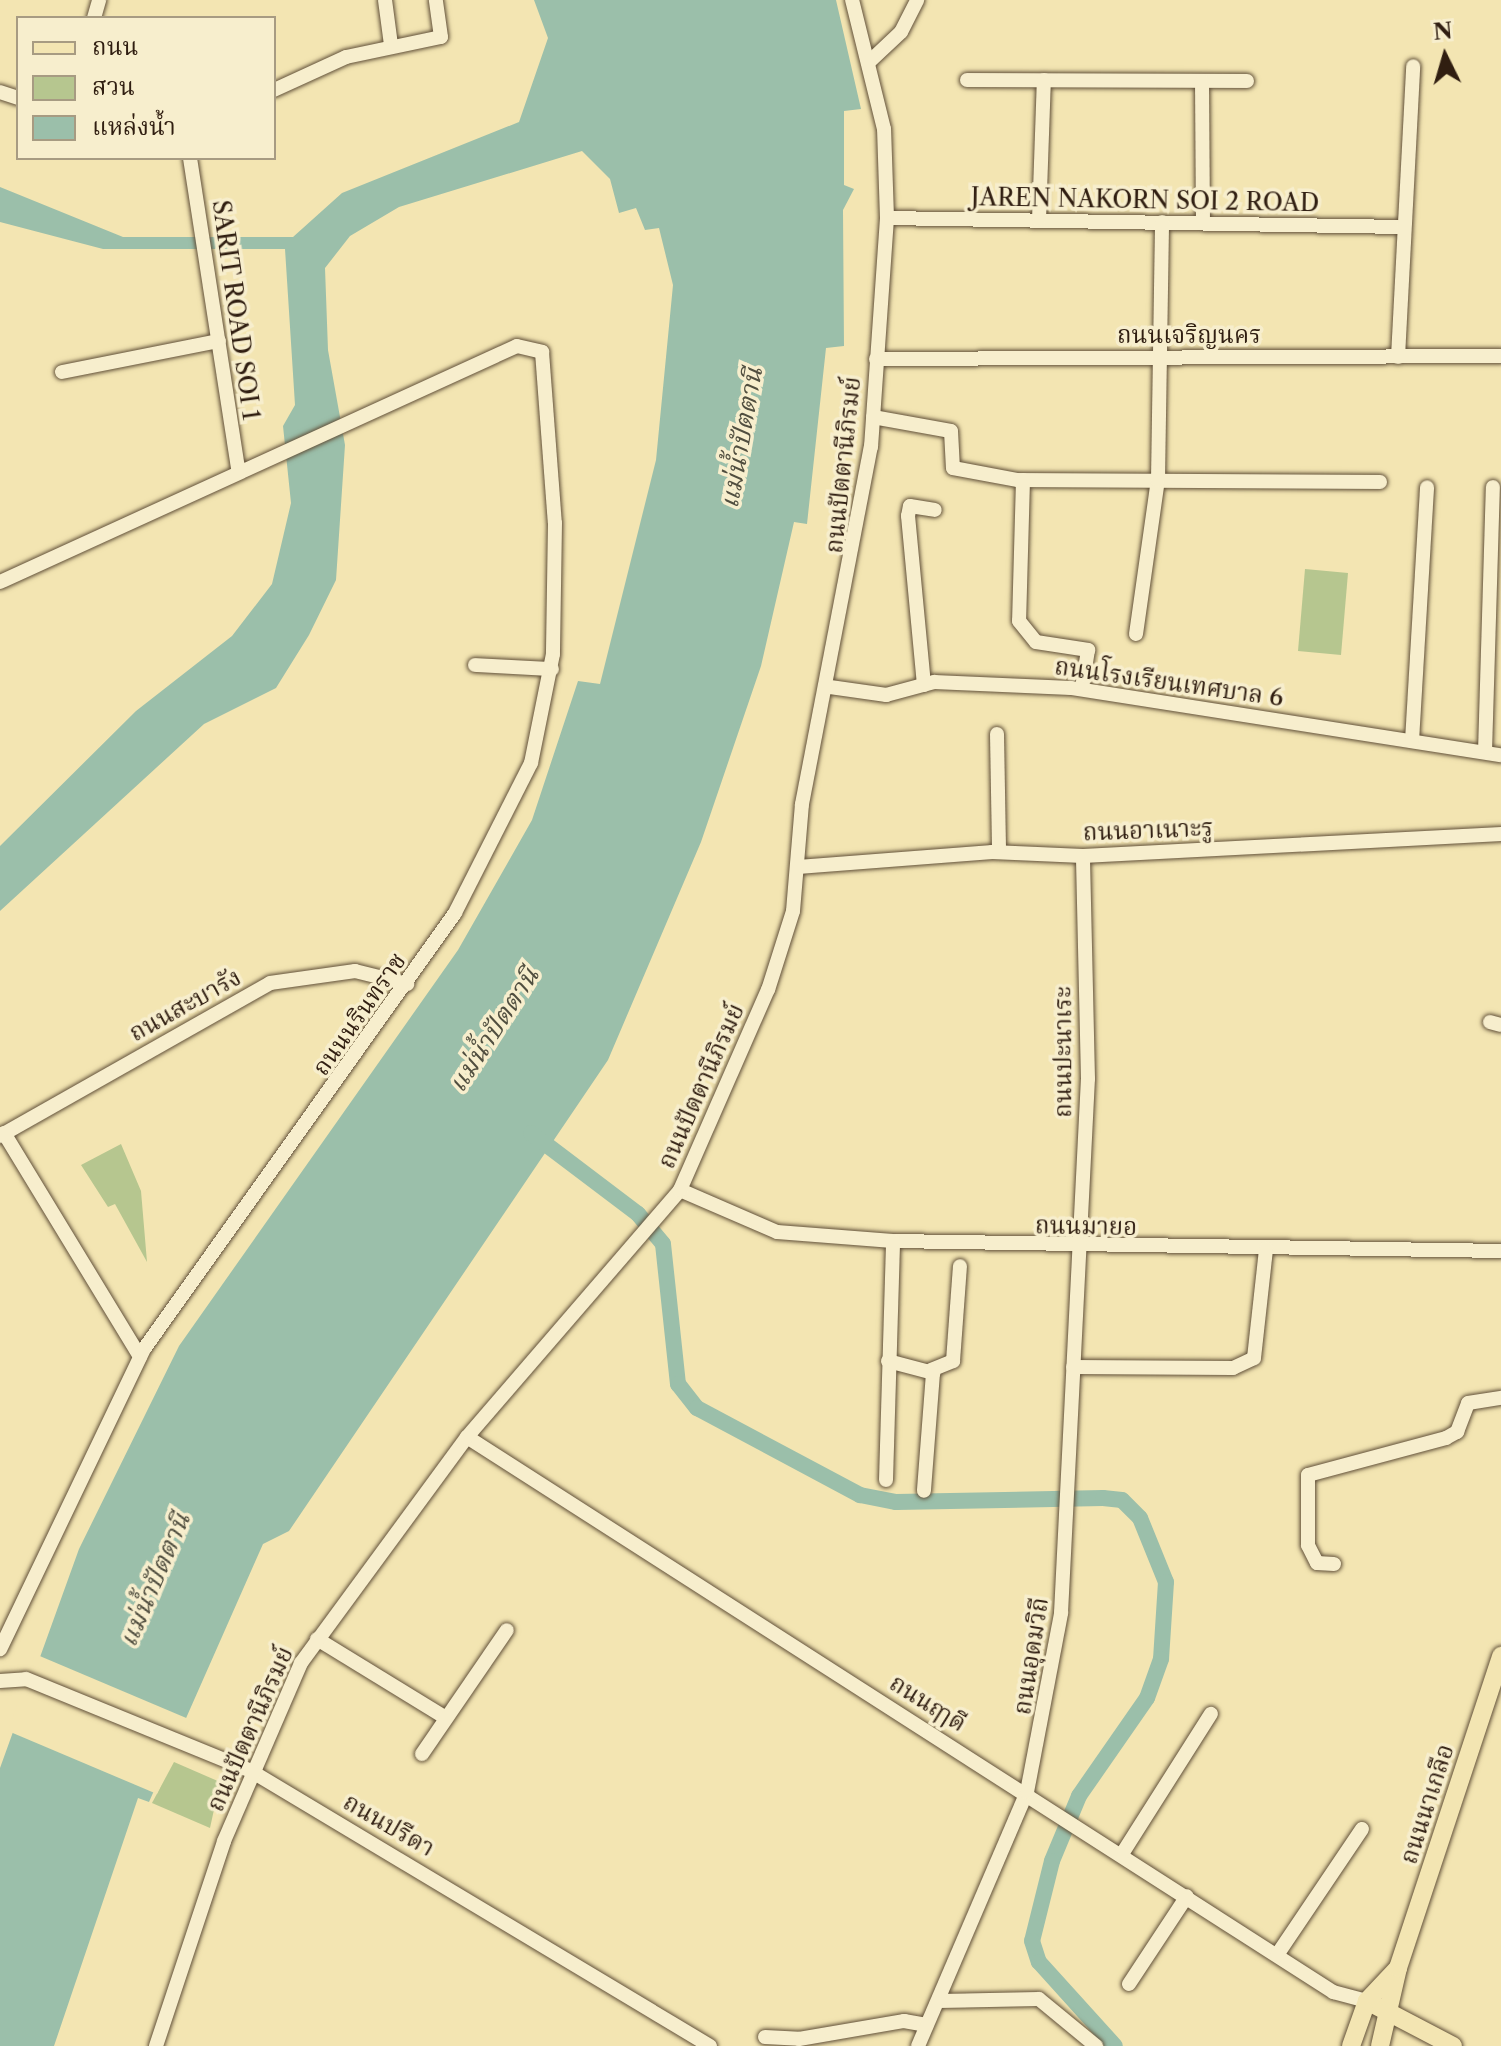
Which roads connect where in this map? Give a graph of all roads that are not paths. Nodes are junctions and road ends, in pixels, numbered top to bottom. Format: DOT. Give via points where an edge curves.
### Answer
graph roads {
  1 [pos="385,0"];
  2 [pos="436,0"];
  3 [pos="852,0"];
  4 [pos="917,0"];
  5 [pos="391,45"];
  6 [pos="868,63"];
  7 [pos="1413,66"];
  8 [pos="967,80"];
  9 [pos="1044,80"];
  10 [pos="1202,81"];
  11 [pos="1247,81"];
  12 [pos="276,89"];
  13 [pos="190,160"];
  14 [pos="887,218"];
  15 [pos="1039,220"];
  16 [pos="1162,222"];
  17 [pos="1203,223"];
  18 [pos="1402,227"];
  19 [pos="219,341"];
  20 [pos="1501,356"];
  21 [pos="1398,357"];
  22 [pos="1158,358"];
  23 [pos="876,359"];
  24 [pos="62,372"];
  25 [pos="873,417"];
  26 [pos="238,468"];
  27 [pos="1023,480"];
  28 [pos="1158,480"];
  29 [pos="1380,482"];
  30 [pos="1427,487"];
  31 [pos="1493,487"];
  32 [pos="935,510"];
  33 [pos="0,582"];
  34 [pos="1136,634"];
  35 [pos="475,665"];
  36 [pos="552,669"];
  37 [pos="924,685"];
  38 [pos="830,687"];
  39 [pos="1082,689"];
  40 [pos="997,734"];
  41 [pos="1412,741"];
  42 [pos="1485,752"];
  43 [pos="1501,755"];
  44 [pos="1501,834"];
  45 [pos="999,852"];
  46 [pos="1083,856"];
  47 [pos="798,867"];
  48 [pos="407,984"];
  49 [pos="2,1135"];
  50 [pos="680,1190"];
  51 [pos="893,1241"];
  52 [pos="1079,1249"];
  53 [pos="1266,1249"];
  54 [pos="1501,1251"];
  55 [pos="960,1266"];
  56 [pos="140,1357"];
  57 [pos="888,1361"];
  58 [pos="1073,1367"];
  59 [pos="931,1370"];
  60 [pos="1501,1398"];
  61 [pos="467,1437"];
  62 [pos="886,1480"];
  63 [pos="924,1491"];
  64 [pos="1334,1564"];
  65 [pos="507,1630"];
  66 [pos="317,1639"];
  67 [pos="0,1649"];
  68 [pos="1501,1656"];
  69 [pos="0,1681"];
  70 [pos="1211,1714"];
  71 [pos="446,1718"];
  72 [pos="422,1754"];
  73 [pos="251,1771"];
  74 [pos="1027,1792"];
  75 [pos="1362,1829"];
  76 [pos="1122,1854"];
  77 [pos="1187,1896"];
  78 [pos="1277,1955"];
  79 [pos="1398,1968"];
  80 [pos="1129,1984"];
  81 [pos="938,2001"];
  82 [pos="1367,2001"];
  83 [pos="1393,2014"];
  84 [pos="927,2025"];
  85 [pos="765,2037"];
  86 [pos="1354,2038"];
  87 [pos="1384,2045"];
  88 [pos="156,2046"];
  89 [pos="710,2046"];
  90 [pos="918,2046"];
  91 [pos="1096,2046"];
  92 [pos="1453,2046"];
  1 -- 5 [label="street"];
  2 -- 5 [label="street" via="441,37"];
  3 -- 6 [label="street, ถนนปัตตานีภิรมย์"];
  4 -- 6 [label="street" via="901,32"];
  5 -- 12 [label="street"];
  6 -- 14 [label="street, ถนนปัตตานีภิรมย์" via="884,129"];
  7 -- 18 [label="street"];
  8 -- 9 [label="street"];
  9 -- 10 [label="street"];
  9 -- 15 [label="street"];
  10 -- 11 [label="street"];
  10 -- 17 [label="street"];
  13 -- 19 [label="street, SARIT ROAD SOI 1"];
  14 -- 15 [label="street, JAREN NAKORN SOI 2 ROAD"];
  14 -- 23 [label="street, ถนนปัตตานีภิรมย์"];
  15 -- 16 [label="street, JAREN NAKORN SOI 2 ROAD"];
  16 -- 17 [label="street, JAREN NAKORN SOI 2 ROAD"];
  16 -- 22 [label="street"];
  17 -- 18 [label="street, JAREN NAKORN SOI 2 ROAD"];
  18 -- 21 [label="street"];
  19 -- 24 [label="street"];
  19 -- 26 [label="street, SARIT ROAD SOI 1"];
  20 -- 21 [label="street, ถนนเจริญนคร"];
  21 -- 22 [label="street, ถนนเจริญนคร"];
  22 -- 23 [label="street, ถนนเจริญนคร"];
  22 -- 28 [label="street"];
  23 -- 25 [label="street, ถนนปัตตานีภิรมย์"];
  25 -- 27 [label="street" via="951,431 953,468"];
  25 -- 38 [label="street, ถนนปัตตานีภิรมย์"];
  26 -- 33 [label="street"];
  26 -- 36 [label="street, ถนนนรินทราช" via="517,346 533,346 542,352 547,376"];
  27 -- 28 [label="street"];
  27 -- 39 [label="street" via="1019,621 1036,642 1088,650"];
  28 -- 29 [label="street"];
  28 -- 34 [label="street"];
  30 -- 41 [label="street"];
  31 -- 42 [label="street"];
  32 -- 37 [label="street" via="910,506 908,516"];
  35 -- 36 [label="street"];
  36 -- 48 [label="street, ถนนนรินทราช" via="540,734 510,814"];
  37 -- 38 [label="street, ถนนโรงเรียนเทศบาล 6" via="886,695"];
  37 -- 39 [label="street, ถนนโรงเรียนเทศบาล 6"];
  38 -- 47 [label="street, ถนนปัตตานีภิรมย์" via="802,804"];
  39 -- 41 [label="street, ถนนโรงเรียนเทศบาล 6"];
  40 -- 45 [label="street"];
  41 -- 42 [label="street, ถนนโรงเรียนเทศบาล 6"];
  42 -- 43 [label="street, ถนนโรงเรียนเทศบาล 6"];
  44 -- 46 [label="street, ถนนอาเนาะรู"];
  45 -- 46 [label="street, ถนนอาเนาะรู"];
  45 -- 47 [label="street, ถนนอาเนาะรู"];
  46 -- 52 [label="street, ถนนปะนาเระ" via="1088,1079"];
  47 -- 50 [label="street, ถนนปัตตานีภิรมย์" via="793,911 768,990"];
  48 -- 49 [label="street, ถนนสะบารัง" via="355,971 270,983"];
  48 -- 56 [label="street, ถนนนรินทราช"];
  49 -- 56 [label="street"];
  50 -- 51 [label="street, ถนนมายอ" via="777,1232"];
  50 -- 61 [label="street, ถนนปัตตานีภิรมย์"];
  51 -- 52 [label="street, ถนนมายอ"];
  51 -- 57 [label="street"];
  52 -- 53 [label="street, ถนนมายอ"];
  52 -- 58 [label="street, ถนนอุดมวิถี"];
  53 -- 54 [label="street, ถนนมายอ"];
  53 -- 58 [label="street" via="1254,1358 1233,1368"];
  55 -- 59 [label="street" via="953,1361"];
  56 -- 67 [label="street, ถนนนรินทราช"];
  57 -- 59 [label="street"];
  57 -- 62 [label="street"];
  58 -- 74 [label="street, ถนนอุดมวิถี" via="1061,1613"];
  59 -- 63 [label="street"];
  60 -- 64 [label="street" via="1468,1403 1457,1432 1446,1438 1308,1475 1308,1545 1317,1563"];
  61 -- 66 [label="street, ถนนปัตตานีภิรมย์"];
  61 -- 74 [label="street, ถนนฤๅดี"];
  65 -- 71 [label="street"];
  66 -- 71 [label="street"];
  66 -- 73 [label="street, ถนนปัตตานีภิรมย์"];
  68 -- 79 [label="main road, ถนนนาเกลือ"];
  69 -- 73 [label="street, ถนนปรีดา" via="26,1679"];
  70 -- 76 [label="street"];
  71 -- 72 [label="street"];
  73 -- 88 [label="street, ถนนปัตตานีภิรมย์"];
  73 -- 89 [label="street, ถนนปรีดา"];
  74 -- 76 [label="street, ถนนฤๅดี"];
  74 -- 81 [label="street, ถนนอุดมวิถี"];
  75 -- 78 [label="street"];
  76 -- 77 [label="street, ถนนฤๅดี"];
  77 -- 78 [label="street, ถนนฤๅดี"];
  77 -- 80 [label="street"];
  78 -- 82 [label="street, ถนนฤๅดี" via="1333,1992"];
  79 -- 82 [label="main road, ถนนนาเกลือ"];
  79 -- 83 [label="main road, ถนนนาเกลือ"];
  81 -- 84 [label="street, ถนนอุดมวิถี"];
  81 -- 91 [label="street" via="1039,1999"];
  82 -- 83 [label="main road"];
  82 -- 86 [label="main road"];
  83 -- 87 [label="main road, ถนนนาเกลือ"];
  83 -- 92 [label="main road"];
  84 -- 85 [label="street" via="904,2021 799,2039"];
  84 -- 90 [label="street, ถนนอุดมวิถี"];
  86 -- 87 [label="main road"];
}
